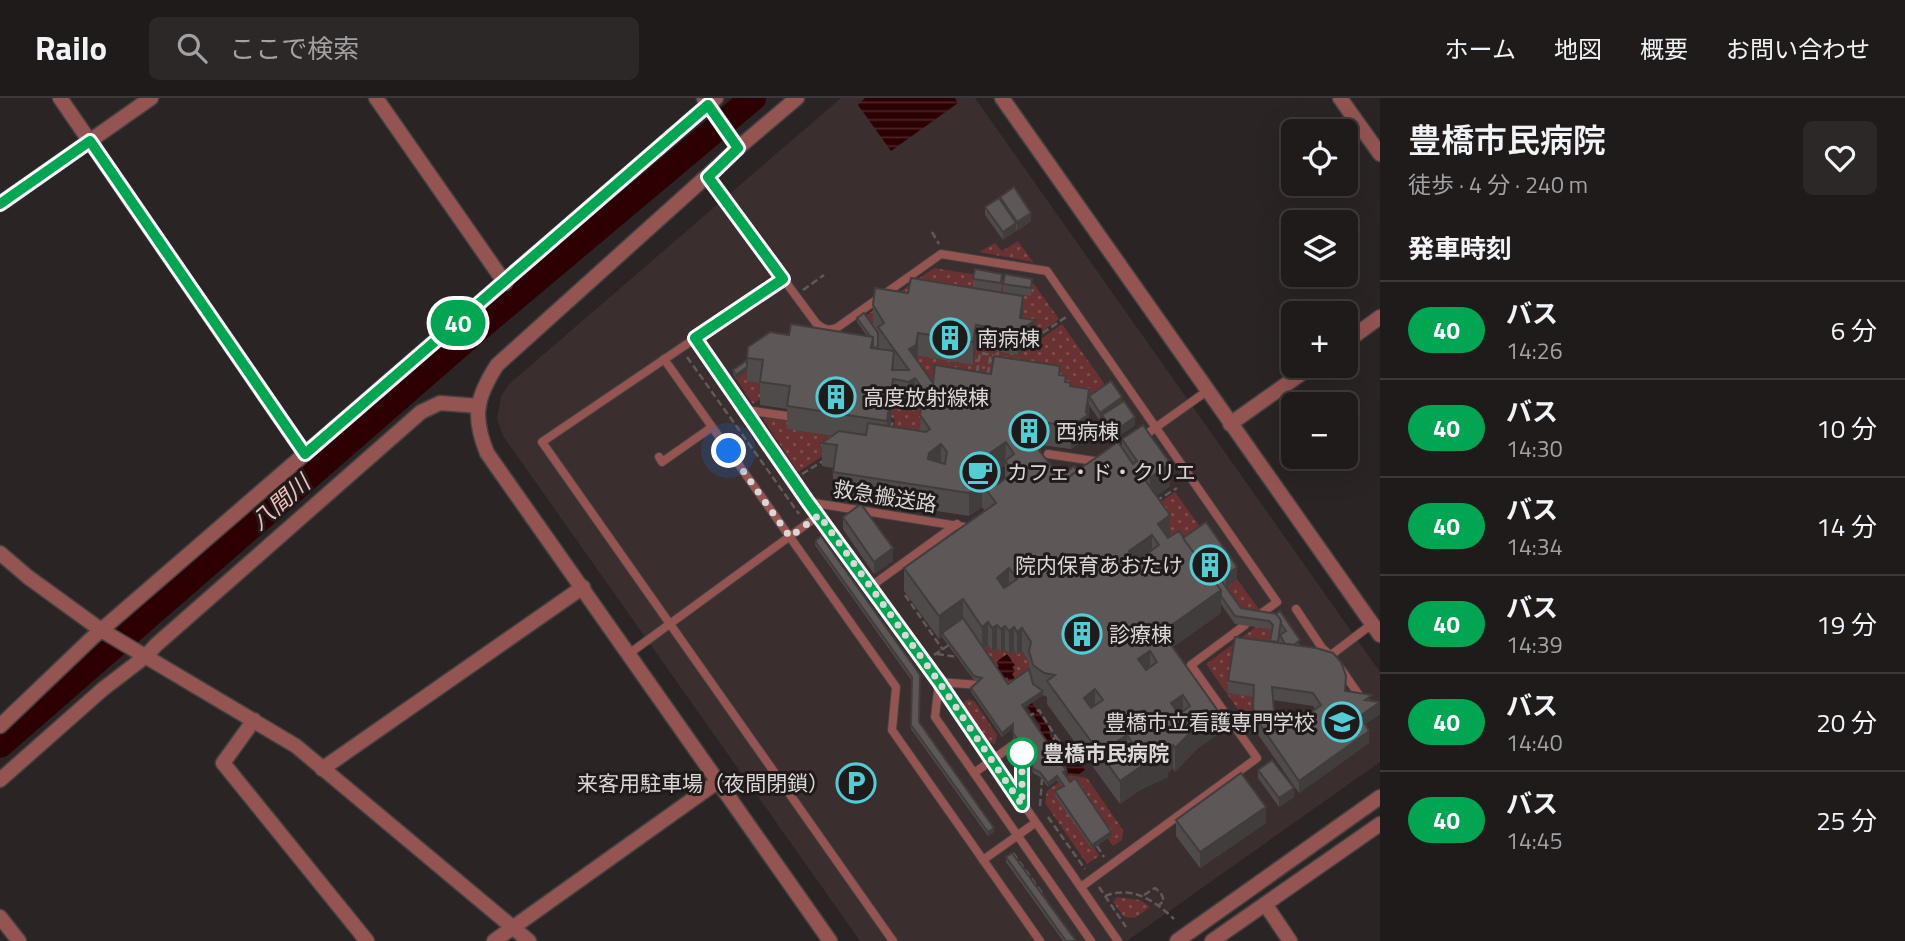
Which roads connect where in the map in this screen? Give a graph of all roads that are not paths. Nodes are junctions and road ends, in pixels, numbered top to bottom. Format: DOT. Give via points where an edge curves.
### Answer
graph roads {
  1 [pos="60,98"];
  2 [pos="151,98"];
  3 [pos="376,98"];
  4 [pos="797,98"];
  5 [pos="1002,98"];
  6 [pos="1340,98"];
  7 [pos="710,103"];
  8 [pos="90,141"];
  9 [pos="735,144"];
  10 [pos="1380,154"];
  11 [pos="708,177"];
  12 [pos="0,204"];
  13 [pos="783,279"];
  14 [pos="505,283"];
  15 [pos="1380,317"];
  16 [pos="816,324"];
  17 [pos="1358,333"];
  18 [pos="695,338"];
  19 [pos="836,338"];
  20 [pos="664,359"];
  21 [pos="1295,378"];
  22 [pos="1207,391"];
  23 [pos="479,406"];
  24 [pos="746,410"];
  25 [pos="787,416"];
  26 [pos="1230,424"];
  27 [pos="712,427"];
  28 [pos="1155,428"];
  29 [pos="1135,442"];
  30 [pos="305,454"];
  31 [pos="1048,454"];
  32 [pos="1115,456"];
  33 [pos="659,457"];
  34 [pos="1104,462"];
  35 [pos="1093,470"];
  36 [pos="808,502"];
  37 [pos="819,515"];
  38 [pos="957,524"];
  39 [pos="975,533"];
  40 [pos="790,537"];
  41 [pos="0,553"];
  42 [pos="583,587"];
  43 [pos="870,587"];
  44 [pos="1296,609"];
  45 [pos="1254,619"];
  46 [pos="671,624"];
  47 [pos="1245,625"];
  48 [pos="102,630"];
  49 [pos="1376,630"];
  50 [pos="630,653"];
  51 [pos="143,654"];
  52 [pos="1331,655"];
  53 [pos="939,682"];
  54 [pos="979,685"];
  55 [pos="1362,698"];
  56 [pos="254,720"];
  57 [pos="0,726"];
  58 [pos="1017,742"];
  59 [pos="1022,751"];
  60 [pos="992,760"];
  61 [pos="322,769"];
  62 [pos="974,773"];
  63 [pos="0,780"];
  64 [pos="717,782"];
  65 [pos="1380,797"];
  66 [pos="1022,805"];
  67 [pos="1035,823"];
  68 [pos="1380,824"];
  69 [pos="1017,836"];
  70 [pos="983,860"];
  71 [pos="1081,887"];
  72 [pos="1265,904"];
  73 [pos="0,917"];
  74 [pos="512,927"];
  75 [pos="19,941"];
  76 [pos="366,941"];
  77 [pos="494,941"];
  78 [pos="529,941"];
  79 [pos="830,941"];
  80 [pos="893,941"];
  81 [pos="1041,941"];
  82 [pos="1091,941"];
  83 [pos="1118,941"];
  84 [pos="1177,941"];
  85 [pos="1212,941"];
  86 [pos="1290,941"];
  1 -- 8 [label="street"];
  2 -- 8 [label="street"];
  3 -- 14 [label="street"];
  4 -- 9 [label="street"];
  5 -- 22 [label="street"];
  6 -- 10 [label="street"];
  7 -- 9 [label="street"];
  7 -- 14 [label="street"];
  8 -- 12 [label="street"];
  8 -- 30 [label="street"];
  9 -- 11 [label="street"];
  11 -- 13 [label="lane"];
  11 -- 23 [label="street" via="497,365 481,389"];
  13 -- 16 [label="lane"];
  13 -- 18 [label="lane"];
  14 -- 30 [label="street"];
  15 -- 17 [label="street"];
  16 -- 19 [label="lane" via="814,334"];
  16 -- 28 [label="lane" via="822,329 845,327 941,254 1047,271"];
  18 -- 20 [label="lane"];
  18 -- 24 [label="lane"];
  20 -- 27 [label="lane"];
  20 -- 46 [label="lane" via="542,442"];
  21 -- 26 [label="street"];
  22 -- 26 [label="street"];
  22 -- 28 [label="lane"];
  23 -- 42 [label="street" via="479,433 487,453"];
  23 -- 51 [label="street" via="440,403 421,412"];
  24 -- 25 [label="lane"];
  24 -- 36 [label="lane"];
  26 -- 49 [label="street"];
  27 -- 33 [label="lane" via="662,462"];
  27 -- 40 [label="lane"];
  28 -- 29 [label="lane"];
  28 -- 45 [label="lane" via="1277,602"];
  30 -- 48 [label="street"];
  31 -- 34 [label="lane"];
  32 -- 34 [label="lane"];
  34 -- 35 [label="lane"];
  36 -- 37 [label="lane"];
  36 -- 38 [label="lane, 救急搬送路"];
  37 -- 40 [label="lane"];
  37 -- 43 [label="lane"];
  38 -- 39 [label="lane, 救急搬送路"];
  38 -- 43 [label="lane, 救急搬送路"];
  40 -- 46 [label="lane"];
  40 -- 70 [label="lane" via="895,687 892,730"];
  41 -- 48 [label="street"];
  42 -- 50 [label="street"];
  42 -- 61 [label="street"];
  43 -- 53 [label="lane"];
  44 -- 52 [label="lane"];
  46 -- 50 [label="lane"];
  46 -- 80 [label="lane"];
  47 -- 71 [label="lane" via="1191,665 1257,758"];
  48 -- 51 [label="street"];
  48 -- 57 [label="street"];
  49 -- 52 [label="lane"];
  50 -- 64 [label="street"];
  51 -- 56 [label="street"];
  51 -- 63 [label="street"];
  52 -- 55 [label="lane"];
  53 -- 54 [label="lane"];
  53 -- 60 [label="lane"];
  53 -- 62 [label="lane" via="935,717"];
  56 -- 61 [label="street"];
  56 -- 76 [label="street" via="223,763"];
  58 -- 60 [label="lane"];
  59 -- 66 [label="lane"];
  60 -- 62 [label="lane"];
  60 -- 66 [label="lane"];
  61 -- 74 [label="street"];
  62 -- 69 [label="lane"];
  64 -- 74 [label="street"];
  64 -- 79 [label="street"];
  65 -- 84 [label="street"];
  66 -- 67 [label="lane"];
  67 -- 69 [label="lane"];
  67 -- 71 [label="lane"];
  68 -- 72 [label="street"];
  69 -- 70 [label="lane"];
  69 -- 82 [label="lane"];
  70 -- 81 [label="lane"];
  71 -- 83 [label="lane"];
  72 -- 85 [label="street"];
  72 -- 86 [label="street"];
  73 -- 75 [label="street"];
  74 -- 77 [label="street"];
  74 -- 78 [label="street"];
}
